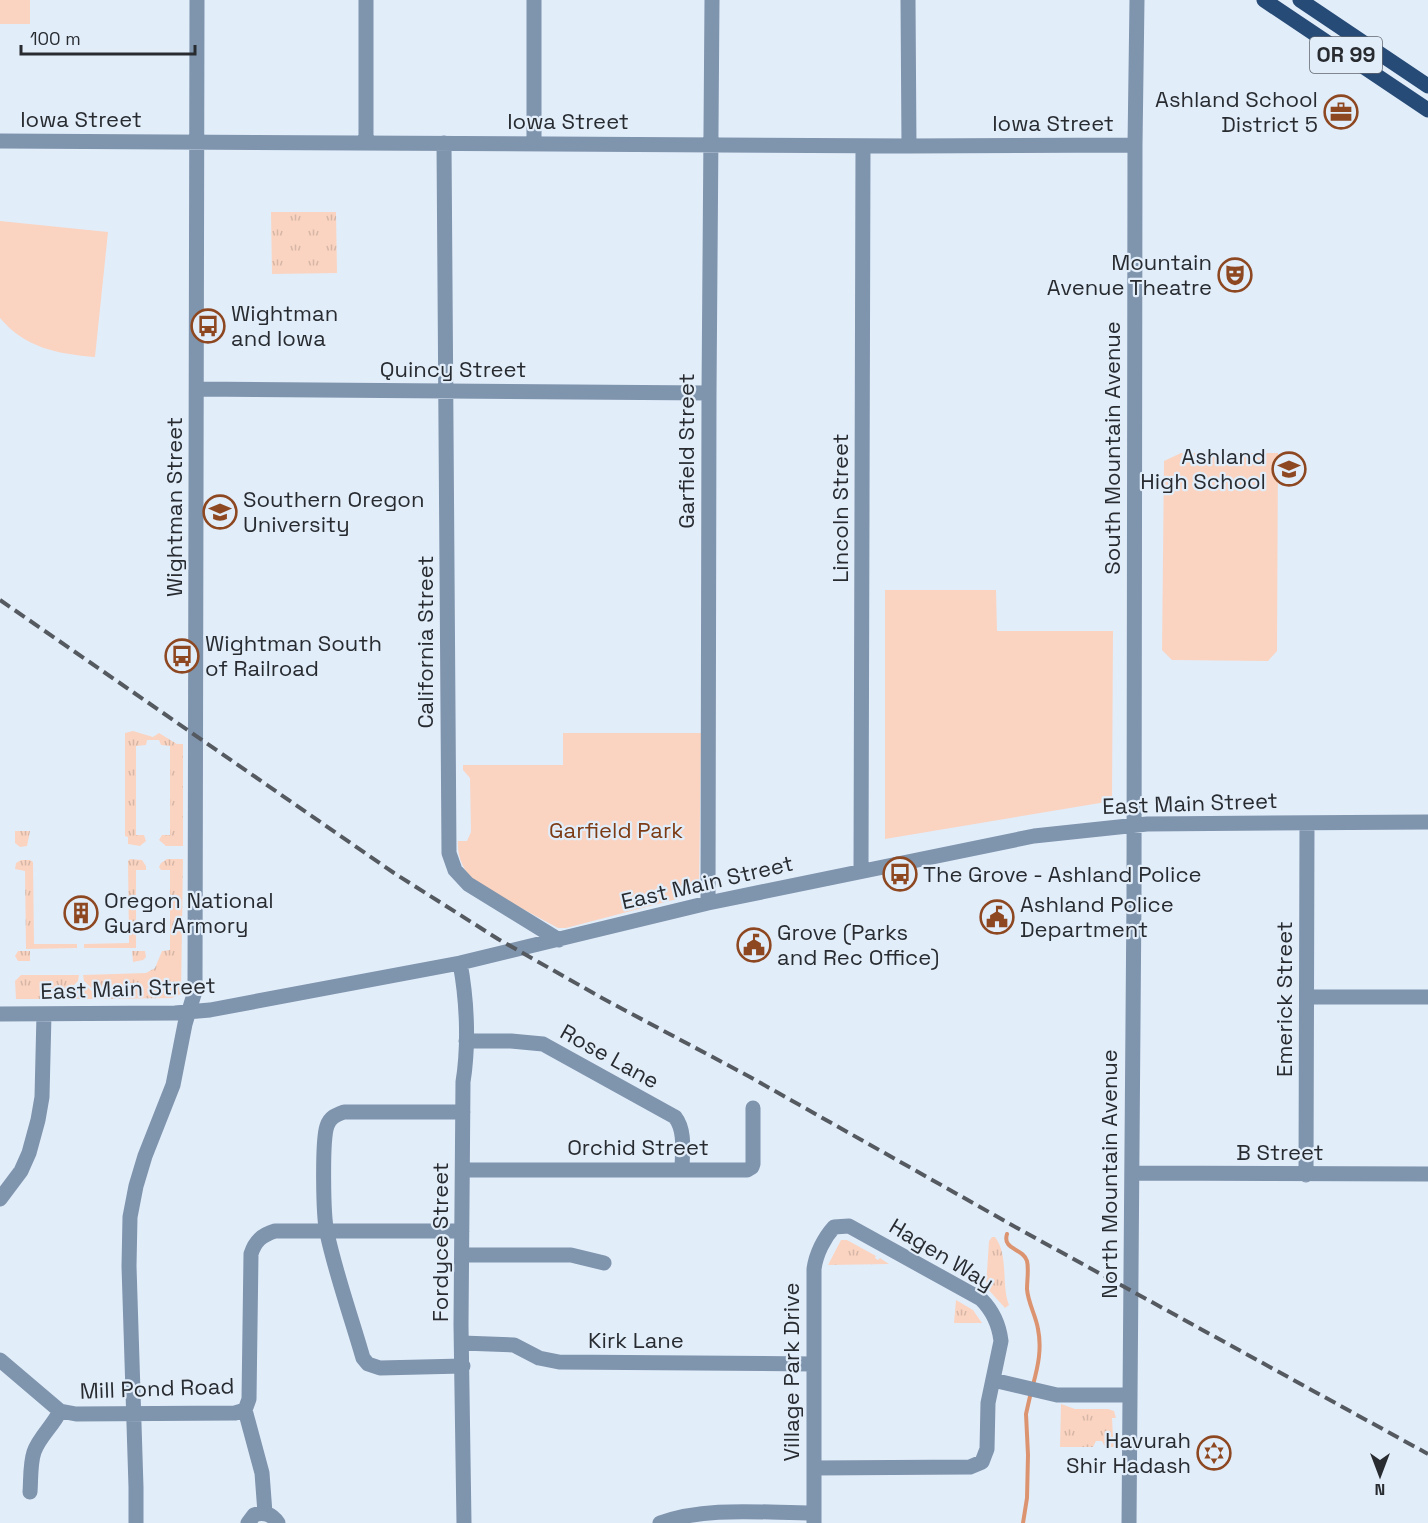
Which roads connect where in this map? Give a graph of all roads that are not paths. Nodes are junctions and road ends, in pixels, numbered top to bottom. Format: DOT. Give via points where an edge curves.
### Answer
graph roads {
  1 [pos="196,0"];
  2 [pos="366,0"];
  3 [pos="534,0"];
  4 [pos="712,0"];
  5 [pos="908,0"];
  6 [pos="1137,0"];
  7 [pos="1264,0"];
  8 [pos="1300,0"];
  9 [pos="1428,86"];
  10 [pos="1428,110"];
  11 [pos="0,141"];
  12 [pos="197,142"];
  13 [pos="366,143"];
  14 [pos="444,143"];
  15 [pos="534,143"];
  16 [pos="710,145"];
  17 [pos="1135,145"];
  18 [pos="863,146"];
  19 [pos="909,146"];
  20 [pos="197,389"];
  21 [pos="445,392"];
  22 [pos="709,393"];
  23 [pos="1307,822"];
  24 [pos="1428,822"];
  25 [pos="1134,825"];
  26 [pos="861,870"];
  27 [pos="708,903"];
  28 [pos="559,940"];
  29 [pos="460,963"];
  30 [pos="1307,997"];
  31 [pos="1428,997"];
  32 [pos="189,1012"];
  33 [pos="0,1014"];
  34 [pos="44,1014"];
  35 [pos="466,1041"];
  36 [pos="753,1108"];
  37 [pos="463,1112"];
  38 [pos="463,1170"];
  39 [pos="682,1170"];
  40 [pos="1131,1173"];
  41 [pos="1428,1174"];
  42 [pos="1306,1175"];
  43 [pos="0,1199"];
  44 [pos="834,1227"];
  45 [pos="326,1231"];
  46 [pos="462,1231"];
  47 [pos="462,1255"];
  48 [pos="604,1263"];
  49 [pos="462,1343"];
  50 [pos="0,1360"];
  51 [pos="814,1364"];
  52 [pos="463,1366"];
  53 [pos="993,1380"];
  54 [pos="1130,1395"];
  55 [pos="245,1410"];
  56 [pos="60,1411"];
  57 [pos="134,1413"];
  58 [pos="814,1468"];
  59 [pos="30,1492"];
  60 [pos="265,1513"];
  61 [pos="814,1518"];
  62 [pos="136,1523"];
  63 [pos="248,1523"];
  64 [pos="278,1523"];
  65 [pos="464,1523"];
  66 [pos="660,1523"];
  67 [pos="1129,1523"];
  1 -- 12 [label="street, Wightman Street"];
  2 -- 13 [label="street"];
  3 -- 15 [label="street"];
  4 -- 16 [label="street, Garfield Street"];
  5 -- 19 [label="street"];
  6 -- 17 [label="street, South Mountain Avenue"];
  7 -- 10 [label="main road, OR 99"];
  8 -- 9 [label="main road, OR 99"];
  11 -- 12 [label="street, Iowa Street"];
  12 -- 13 [label="street, Iowa Street"];
  12 -- 20 [label="street, Wightman Street"];
  13 -- 14 [label="street, Iowa Street"];
  14 -- 15 [label="street, Iowa Street"];
  14 -- 21 [label="street, California Street"];
  15 -- 16 [label="street, Iowa Street"];
  16 -- 18 [label="street, Iowa Street"];
  16 -- 22 [label="street, Garfield Street"];
  17 -- 19 [label="street, Iowa Street"];
  17 -- 25 [label="street, South Mountain Avenue"];
  18 -- 19 [label="street, Iowa Street"];
  18 -- 26 [label="street, Lincoln Street"];
  20 -- 21 [label="street, Quincy Street"];
  20 -- 32 [label="street, Wightman Street" via="195,991"];
  21 -- 22 [label="street, Quincy Street"];
  21 -- 28 [label="street, California Street" via="449,853 455,870 468,884"];
  22 -- 27 [label="street, Garfield Street"];
  23 -- 24 [label="street, East Main Street"];
  23 -- 25 [label="street, East Main Street"];
  23 -- 30 [label="street, Emerick Street"];
  25 -- 26 [label="street, East Main Street" via="1060,832"];
  25 -- 40 [label="street, North Mountain Avenue"];
  26 -- 27 [label="street, East Main Street"];
  27 -- 28 [label="street, East Main Street"];
  28 -- 29 [label="street, East Main Street"];
  29 -- 32 [label="street, East Main Street"];
  29 -- 35 [label="street, Fordyce Street"];
  30 -- 31 [label="street"];
  30 -- 42 [label="street, Emerick Street"];
  32 -- 34 [label="street, East Main Street"];
  32 -- 57 [label="street, Wightman Street" via="173,1086 145,1156 130,1217"];
  33 -- 34 [label="street, East Main Street"];
  34 -- 43 [label="street" via="38,1120 21,1172"];
  35 -- 37 [label="street, Fordyce Street"];
  35 -- 39 [label="street, Rose Lane" via="543,1044 675,1117 681,1130"];
  36 -- 39 [label="street, Orchid Street" via="750,1169"];
  37 -- 38 [label="street, Fordyce Street"];
  37 -- 45 [label="street" via="344,1112 334,1116 325,1136"];
  38 -- 39 [label="street, Orchid Street"];
  38 -- 46 [label="street, Fordyce Street"];
  40 -- 42 [label="street, B Street"];
  40 -- 54 [label="street, North Mountain Avenue"];
  41 -- 42 [label="street, B Street"];
  44 -- 51 [label="street, Village Park Drive" via="815,1263"];
  44 -- 53 [label="street, Hagen Way" via="849,1226 981,1299 1000,1331"];
  45 -- 46 [label="street, Mill Pond Road"];
  45 -- 52 [label="street" via="368,1364 380,1368"];
  45 -- 55 [label="street, Mill Pond Road" via="275,1231 266,1234 250,1254 249,1399"];
  46 -- 47 [label="street, Fordyce Street"];
  47 -- 48 [label="street" via="571,1255"];
  47 -- 49 [label="street, Fordyce Street"];
  49 -- 51 [label="street, Kirk Lane" via="514,1345 539,1358 559,1362"];
  49 -- 52 [label="street, Fordyce Street"];
  50 -- 56 [label="street, Mill Pond Road"];
  51 -- 58 [label="street, Village Park Drive"];
  52 -- 65 [label="street, Fordyce Street"];
  53 -- 54 [label="street" via="1050,1394"];
  53 -- 58 [label="street, Hagen Way" via="987,1410 986,1456 977,1465"];
  54 -- 67 [label="street, North Mountain Avenue"];
  55 -- 57 [label="street, Mill Pond Road"];
  55 -- 60 [label="street" via="262,1473"];
  56 -- 57 [label="street, Mill Pond Road"];
  56 -- 59 [label="street" via="34,1450"];
  57 -- 62 [label="street, Wightman Street"];
  58 -- 61 [label="street, Village Park Drive"];
  60 -- 63 [label="street" via="254,1515"];
  60 -- 64 [label="street"];
  61 -- 66 [label="street" via="709,1513"];
}
